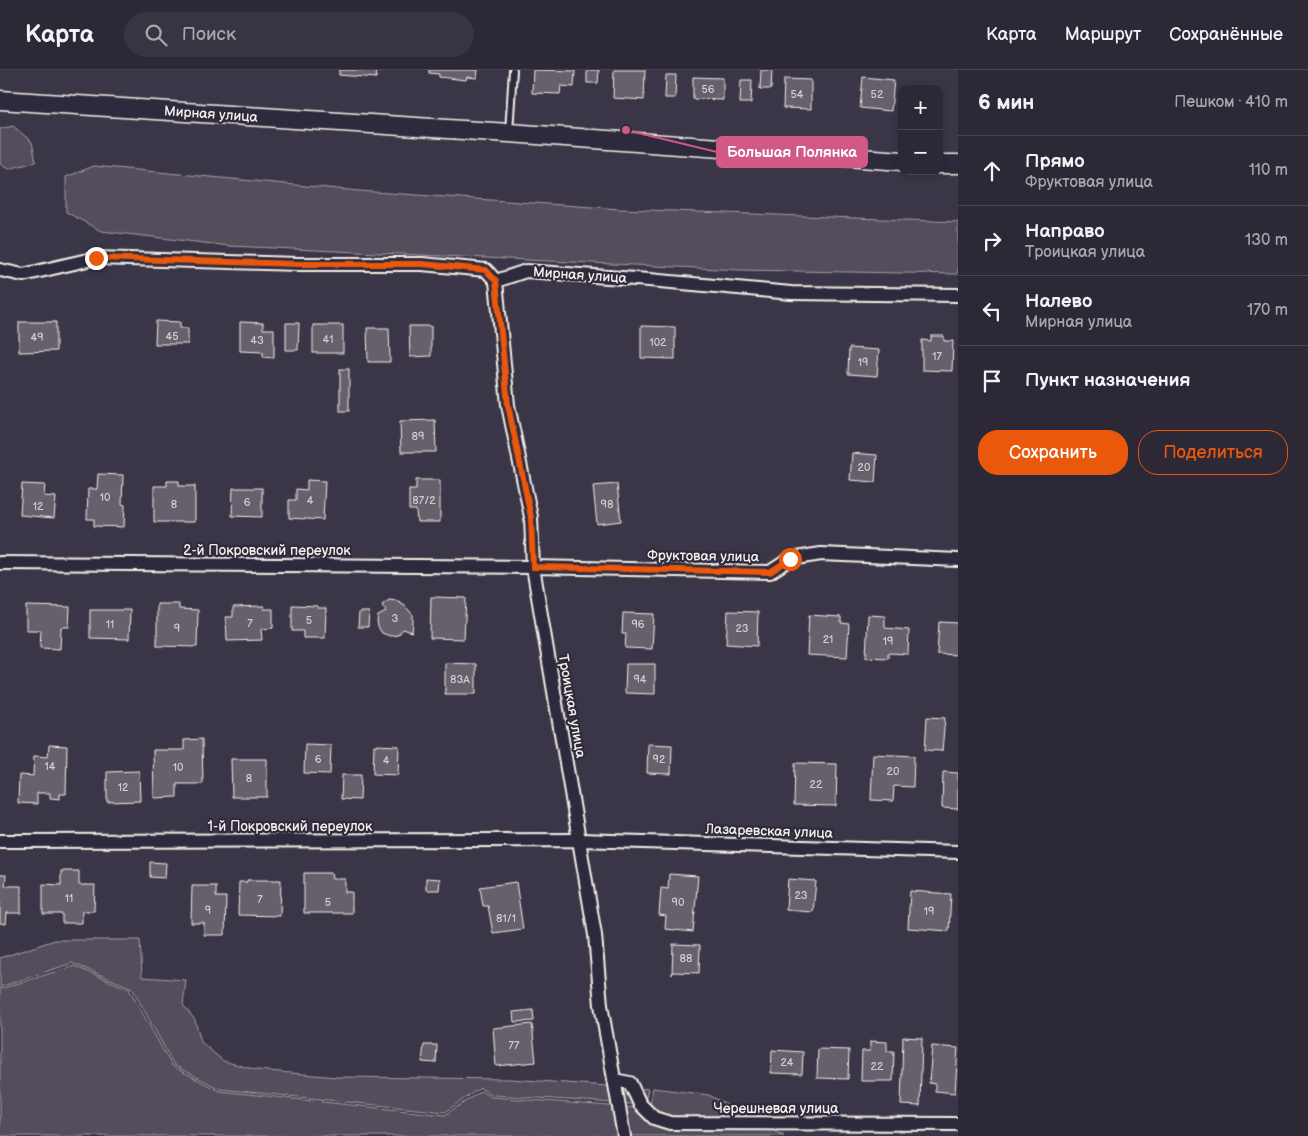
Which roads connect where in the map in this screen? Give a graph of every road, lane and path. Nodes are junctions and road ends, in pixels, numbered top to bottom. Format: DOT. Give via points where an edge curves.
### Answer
graph roads {
  1 [pos="513,70"];
  2 [pos="0,100"];
  3 [pos="509,133"];
  4 [pos="898,161"];
  5 [pos="943,164"];
  6 [pos="958,164"];
  7 [pos="0,270"];
  8 [pos="496,281"];
  9 [pos="958,295"];
  10 [pos="958,560"];
  11 [pos="0,563"];
  12 [pos="533,567"];
  13 [pos="580,840"];
  14 [pos="0,841"];
  15 [pos="958,852"];
  16 [pos="614,1080"];
  17 [pos="958,1124"];
  18 [pos="624,1136"];
  1 -- 3 [label="lane"];
  2 -- 3 [label="street, Мирная улица"];
  3 -- 4 [label="street, Мирная улица"];
  5 -- 6 [label="street"];
  7 -- 8 [label="street" via="23,275 96,258 422,264 486,270"];
  8 -- 9 [label="street, Мирная улица" via="526,271 791,293"];
  8 -- 12 [label="street, Троицкая улица" via="508,405 531,517"];
  10 -- 12 [label="street, Фруктовая улица" via="821,554 790,559 770,572"];
  11 -- 12 [label="street, 2-й Покровский переулок"];
  12 -- 13 [label="street, Троицкая улица"];
  13 -- 14 [label="street, 1-й Покровский переулок"];
  13 -- 15 [label="street, Лазаревская улица"];
  13 -- 16 [label="street, Троицкая улица"];
  16 -- 17 [label="street, Черешневая улица" via="630,1083 640,1104 654,1118 670,1123"];
  16 -- 18 [label="street, Троицкая улица"];
}
